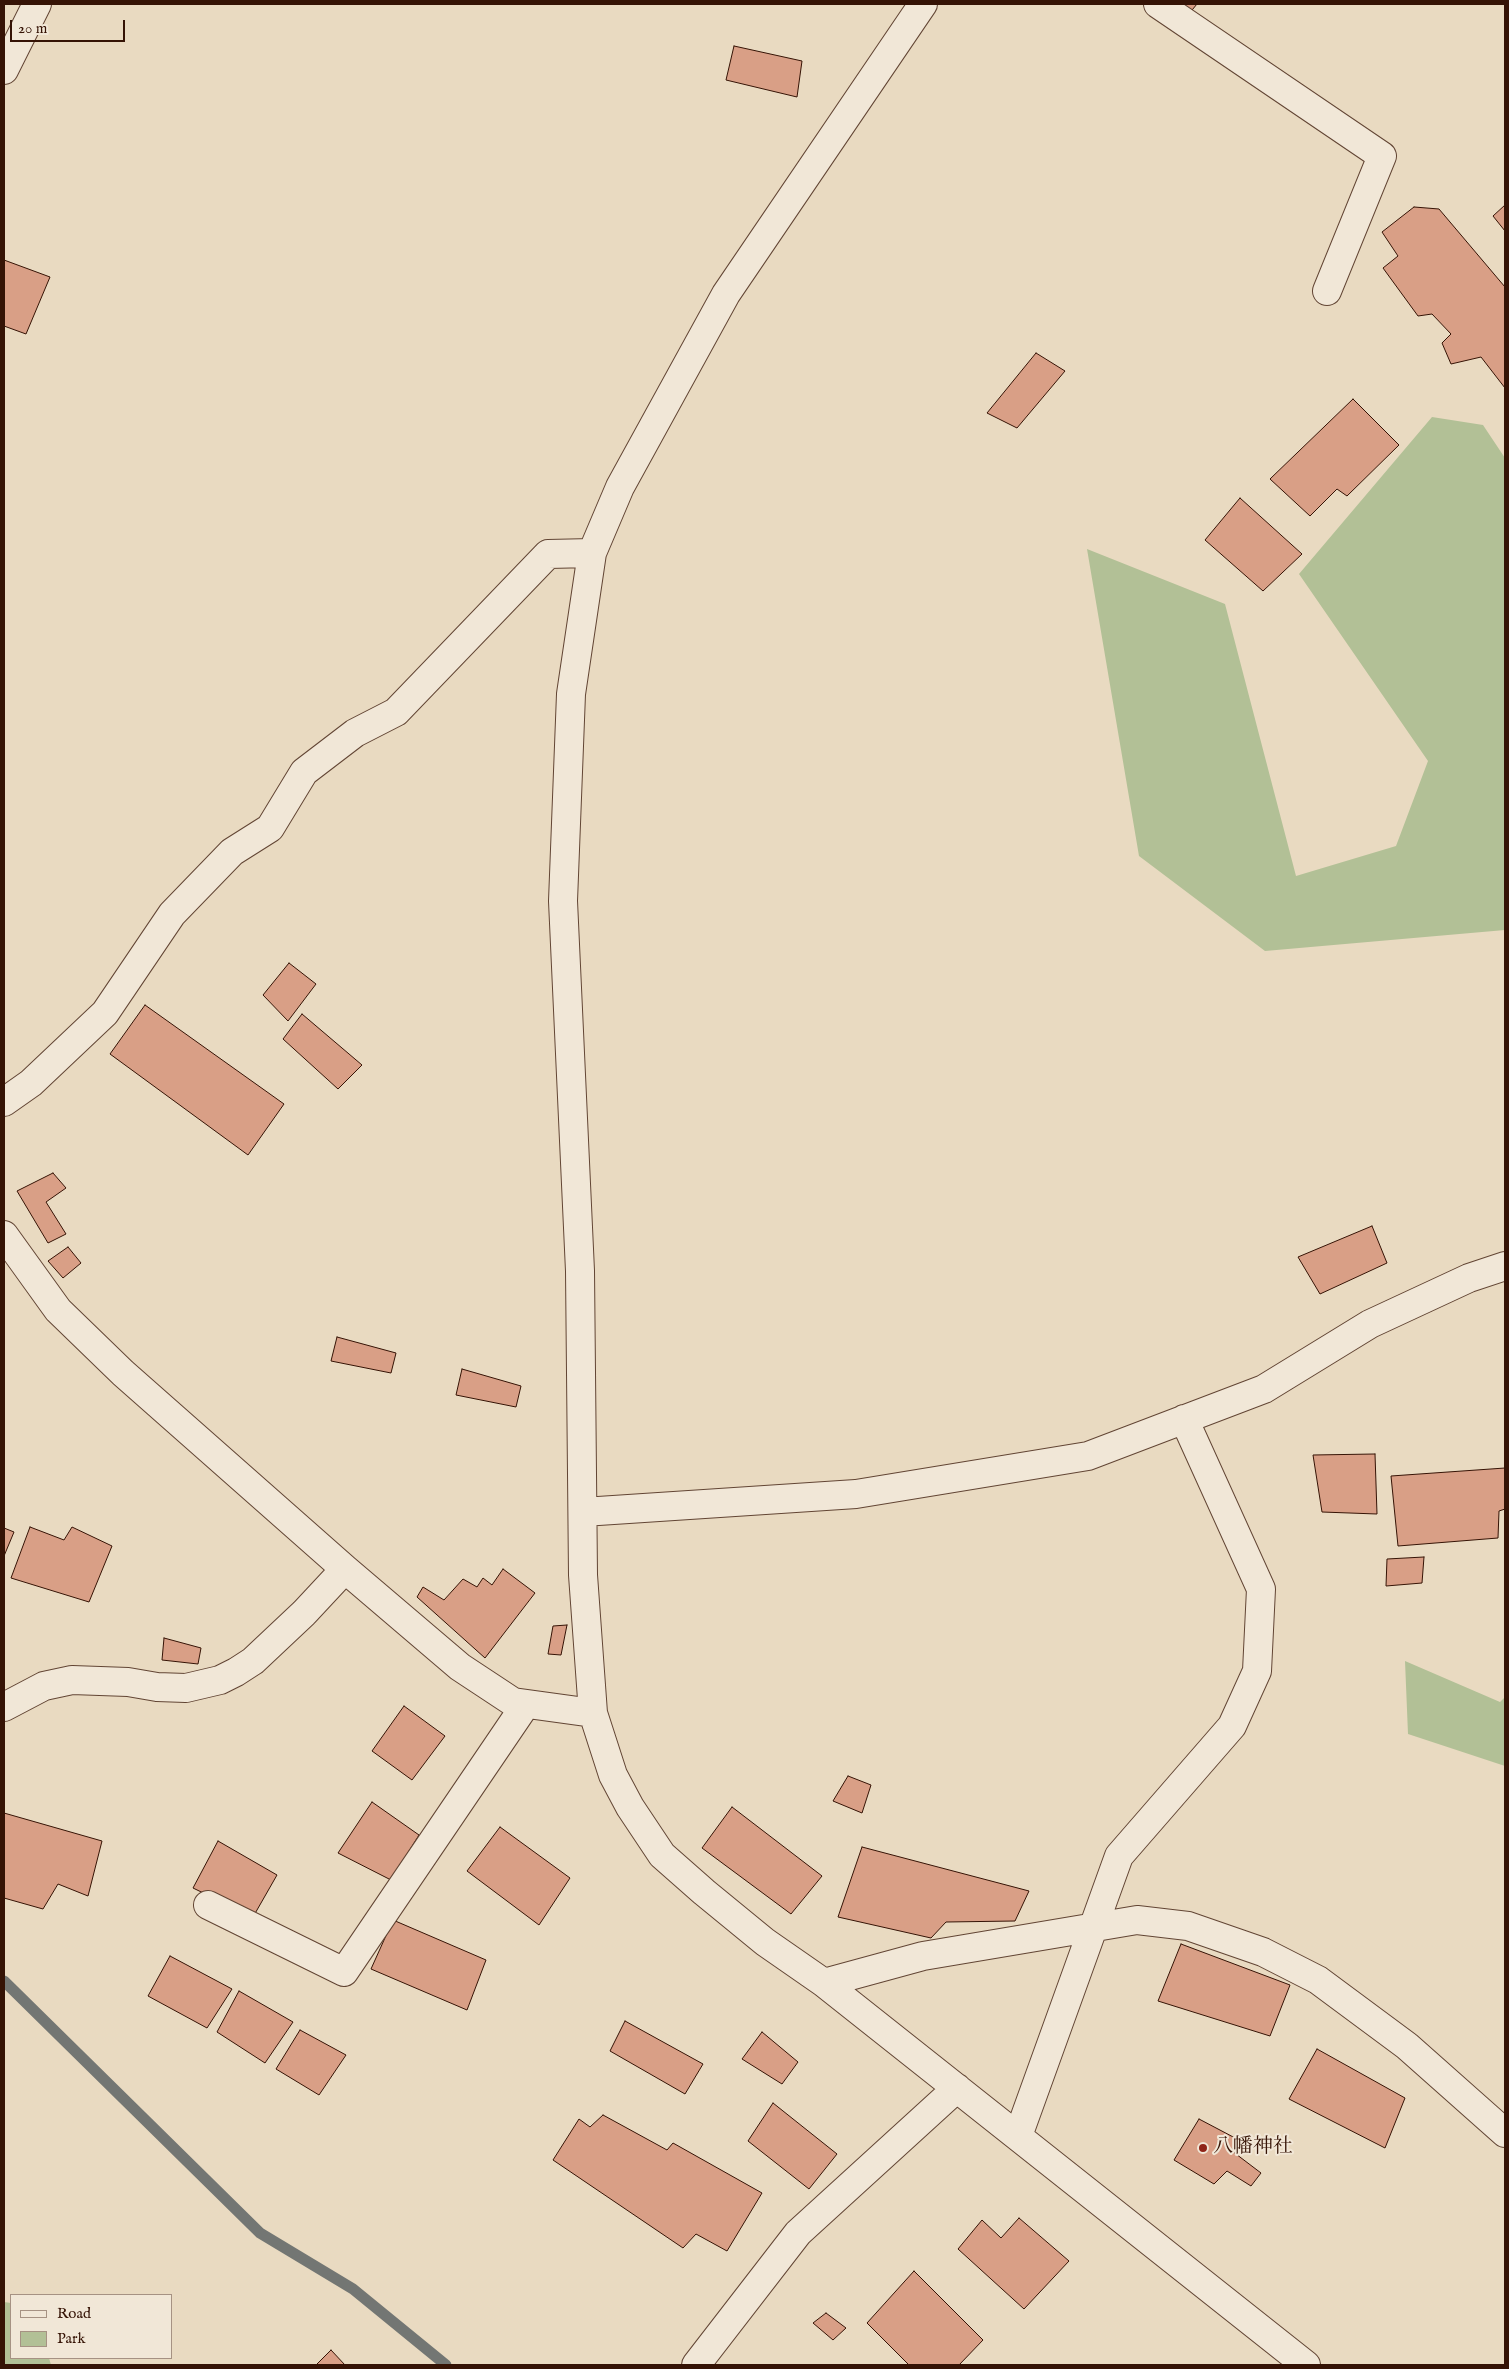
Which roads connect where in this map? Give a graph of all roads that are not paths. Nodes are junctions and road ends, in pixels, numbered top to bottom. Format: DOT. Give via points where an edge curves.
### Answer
graph roads {
  1 [pos="37,4"];
  2 [pos="923,4"];
  3 [pos="1158,4"];
  4 [pos="4,70"];
  5 [pos="1327,291"];
  6 [pos="592,553"];
  7 [pos="4,1102"];
  8 [pos="4,1235"];
  9 [pos="1505,1266"];
  10 [pos="1184,1419"];
  11 [pos="583,1512"];
  12 [pos="345,1569"];
  13 [pos="526,1704"];
  14 [pos="4,1707"];
  15 [pos="593,1713"];
  16 [pos="208,1905"];
  17 [pos="1092,1927"];
  18 [pos="824,1983"];
  19 [pos="957,2088"];
  20 [pos="1505,2133"];
  21 [pos="1018,2136"];
  22 [pos="696,2365"];
  23 [pos="1306,2365"];
  1 -- 4 [label="street"];
  2 -- 6 [label="street" via="726,294 620,487"];
  3 -- 5 [label="street" via="1382,156"];
  6 -- 7 [label="street" via="548,554 396,712 355,733 304,772 270,828 232,852 172,914 105,1013 31,1083"];
  6 -- 11 [label="street" via="571,694 563,901 580,1271"];
  8 -- 12 [label="street" via="58,1310 123,1373"];
  9 -- 10 [label="street" via="1469,1278 1370,1324 1264,1389"];
  10 -- 11 [label="street" via="1088,1456 856,1494"];
  10 -- 17 [label="street" via="1261,1589 1257,1670 1232,1726 1119,1856"];
  11 -- 15 [label="street" via="583,1575"];
  12 -- 13 [label="street" via="460,1667 512,1702"];
  12 -- 14 [label="street" via="252,1661 220,1680 186,1688 72,1680 44,1686"];
  13 -- 15 [label="street"];
  13 -- 16 [label="street" via="344,1972"];
  15 -- 18 [label="street" via="613,1775 662,1855 765,1942"];
  17 -- 18 [label="street" via="923,1956"];
  17 -- 20 [label="street" via="1137,1920 1188,1926 1262,1952 1318,1980 1408,2046"];
  17 -- 21 [label="street"];
  18 -- 19 [label="street"];
  19 -- 21 [label="street"];
  19 -- 22 [label="street" via="798,2233"];
  21 -- 23 [label="street"];
}
